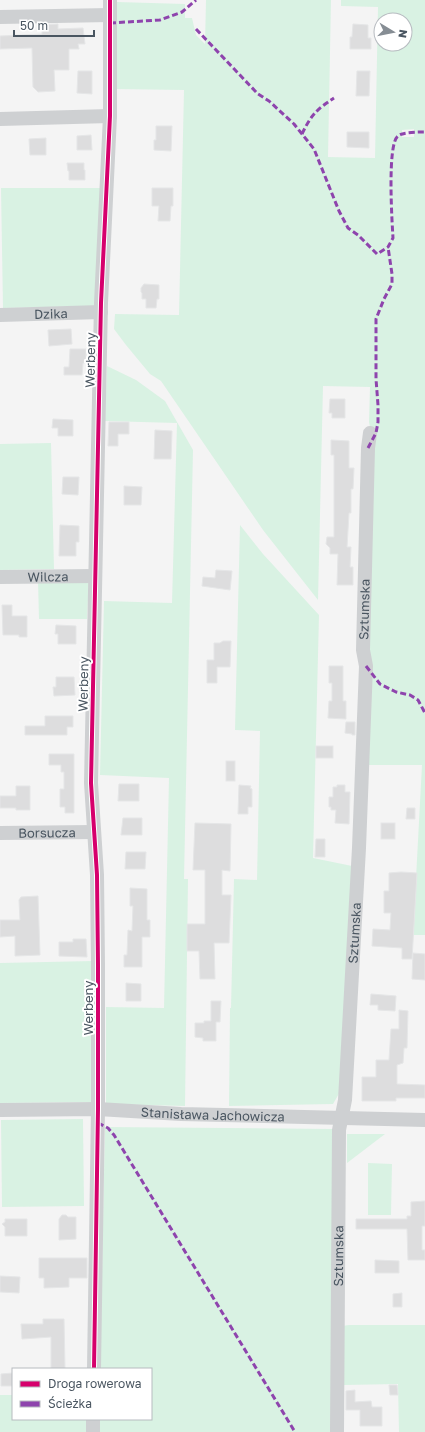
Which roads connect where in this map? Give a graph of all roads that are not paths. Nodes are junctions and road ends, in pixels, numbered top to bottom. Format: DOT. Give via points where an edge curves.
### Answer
graph roads {
  1 [pos="110,0"];
  2 [pos="110,15"];
  3 [pos="0,17"];
  4 [pos="110,116"];
  5 [pos="0,119"];
  6 [pos="101,312"];
  7 [pos="0,314"];
  8 [pos="370,433"];
  9 [pos="95,576"];
  10 [pos="0,577"];
  11 [pos="94,832"];
  12 [pos="0,833"];
  13 [pos="98,1109"];
  14 [pos="0,1110"];
  15 [pos="341,1118"];
  16 [pos="425,1120"];
  17 [pos="94,1368"];
  18 [pos="93,1420"];
  19 [pos="92,1432"];
  20 [pos="337,1432"];
  1 -- 2 [label="street, Werbeny"];
  2 -- 3 [label="street"];
  2 -- 4 [label="street, Werbeny"];
  4 -- 5 [label="street"];
  4 -- 6 [label="street, Werbeny"];
  6 -- 7 [label="street, Dzika"];
  6 -- 9 [label="street, Werbeny"];
  8 -- 15 [label="street, Sztumska" via="363,650 366,674 359,848 345,1100"];
  9 -- 10 [label="street, Wilcza"];
  9 -- 11 [label="street, Werbeny" via="91,782"];
  11 -- 12 [label="street, Borsucza"];
  11 -- 13 [label="street, Werbeny" via="97,875"];
  13 -- 14 [label="street, Stanisława Jachowicza"];
  13 -- 15 [label="street, Stanisława Jachowicza"];
  13 -- 17 [label="street, Werbeny"];
  15 -- 16 [label="street, Stanisława Jachowicza"];
  15 -- 20 [label="street, Sztumska"];
  18 -- 19 [label="street"];
}
